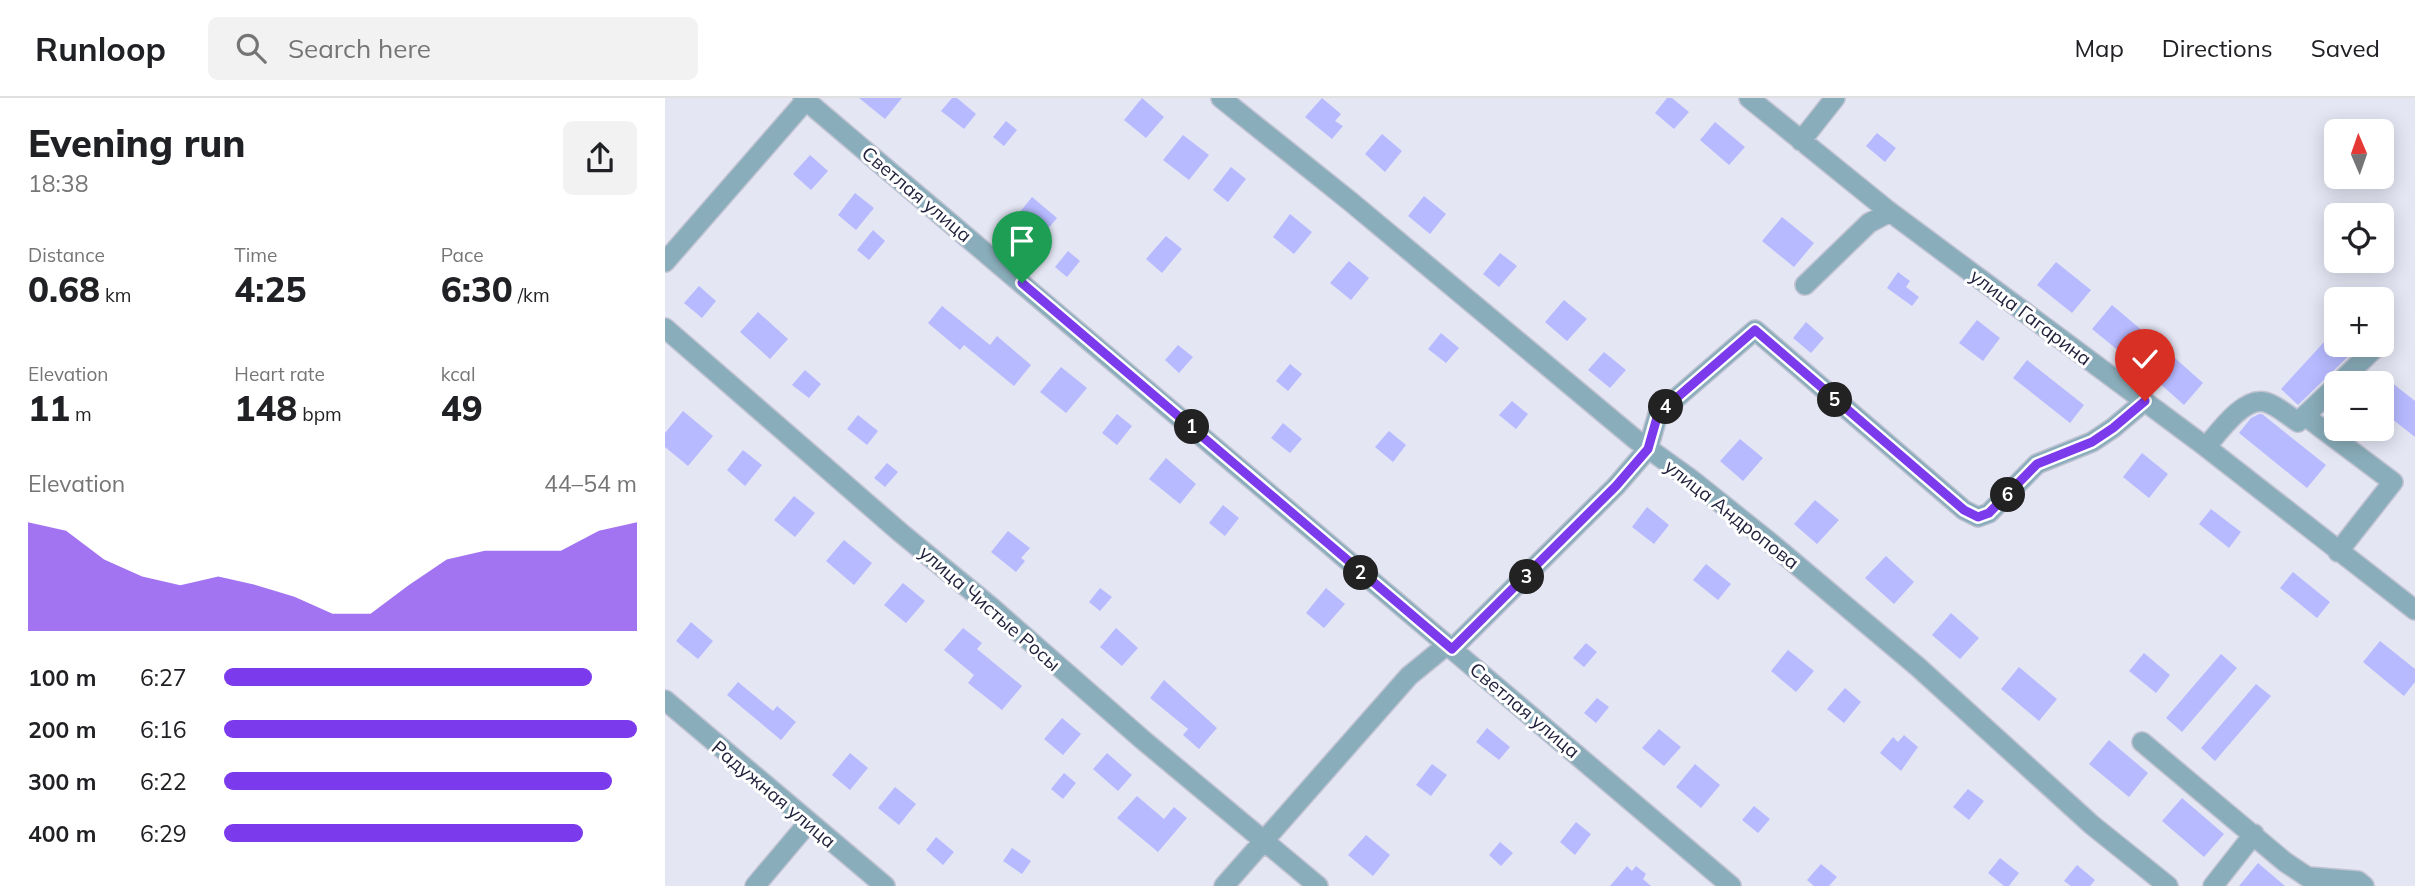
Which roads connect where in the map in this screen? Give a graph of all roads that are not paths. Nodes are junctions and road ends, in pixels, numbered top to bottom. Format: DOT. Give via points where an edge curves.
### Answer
graph roads {
  1 [pos="1221,98"];
  2 [pos="1749,98"];
  3 [pos="1835,98"];
  4 [pos="806,99"];
  5 [pos="1801,141"];
  6 [pos="1890,212"];
  7 [pos="665,262"];
  8 [pos="1805,285"];
  9 [pos="665,328"];
  10 [pos="2366,357"];
  11 [pos="2352,371"];
  12 [pos="2324,398"];
  13 [pos="2145,401"];
  14 [pos="2305,416"];
  15 [pos="2206,447"];
  16 [pos="1648,449"];
  17 [pos="2338,552"];
  18 [pos="2415,610"];
  19 [pos="1450,647"];
  20 [pos="665,700"];
  21 [pos="2141,742"];
  22 [pos="809,822"];
  23 [pos="2254,834"];
  24 [pos="1264,841"];
  25 [pos="2315,882"];
  26 [pos="755,886"];
  27 [pos="885,886"];
  28 [pos="1224,886"];
  29 [pos="1318,886"];
  30 [pos="1731,886"];
  31 [pos="2168,886"];
  32 [pos="2213,886"];
  33 [pos="2364,886"];
  1 -- 16 [label="street, улица Андропова"];
  2 -- 5 [label="street, улица Гагарина"];
  3 -- 5 [label="street"];
  4 -- 7 [label="street"];
  4 -- 19 [label="street, Светлая улица"];
  5 -- 6 [label="street, улица Гагарина"];
  6 -- 8 [label="street" via="1869,223"];
  6 -- 13 [label="street, улица Гагарина"];
  9 -- 24 [label="street, улица Чистые Росы"];
  10 -- 11 [label="street"];
  12 -- 14 [label="street"];
  13 -- 15 [label="street, улица Гагарина"];
  13 -- 16 [label="street" via="2092,442 2037,464 1989,513 1978,517 1964,510 1755,330 1658,414"];
  14 -- 15 [label="street" via="2298,422 2265,402 2251,402"];
  14 -- 17 [label="street" via="2393,482"];
  15 -- 17 [label="street, улица Гагарина"];
  16 -- 19 [label="street" via="1616,486"];
  16 -- 31 [label="street, улица Андропова" via="1919,667 2066,802"];
  17 -- 18 [label="street, улица Гагарина"];
  19 -- 24 [label="street" via="1409,676"];
  19 -- 30 [label="street, Светлая улица"];
  20 -- 22 [label="street, Радужная улица"];
  21 -- 23 [label="street"];
  22 -- 26 [label="street"];
  22 -- 27 [label="street, Радужная улица"];
  23 -- 25 [label="street"];
  23 -- 32 [label="street"];
  24 -- 28 [label="street"];
  24 -- 29 [label="street, улица Чистые Росы"];
  25 -- 33 [label="street" via="2358,881"];
}
